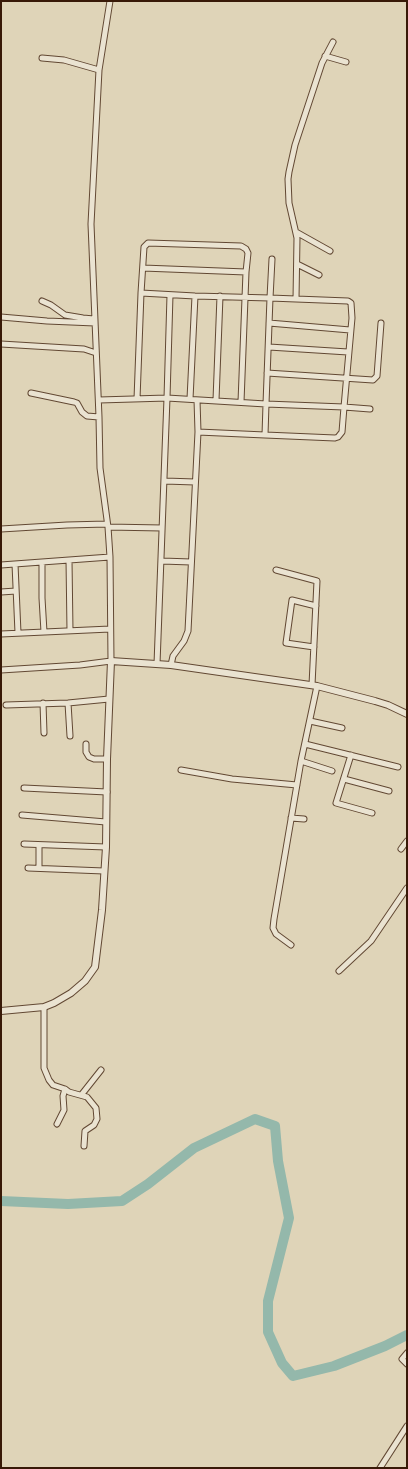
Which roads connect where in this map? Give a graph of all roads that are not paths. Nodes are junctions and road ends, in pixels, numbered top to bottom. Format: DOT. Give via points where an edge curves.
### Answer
graph roads {
  1 [pos="110,1"];
  2 [pos="332,42"];
  3 [pos="325,56"];
  4 [pos="42,58"];
  5 [pos="346,62"];
  6 [pos="99,70"];
  7 [pos="296,232"];
  8 [pos="330,251"];
  9 [pos="272,259"];
  10 [pos="297,264"];
  11 [pos="143,268"];
  12 [pos="246,272"];
  13 [pos="319,275"];
  14 [pos="141,293"];
  15 [pos="170,295"];
  16 [pos="195,296"];
  17 [pos="220,296"];
  18 [pos="245,297"];
  19 [pos="270,298"];
  20 [pos="296,299"];
  21 [pos="42,301"];
  22 [pos="1,317"];
  23 [pos="95,321"];
  24 [pos="270,323"];
  25 [pos="381,323"];
  26 [pos="350,330"];
  27 [pos="1,344"];
  28 [pos="269,347"];
  29 [pos="348,352"];
  30 [pos="96,353"];
  31 [pos="268,373"];
  32 [pos="347,378"];
  33 [pos="31,393"];
  34 [pos="166,398"];
  35 [pos="137,399"];
  36 [pos="190,399"];
  37 [pos="99,400"];
  38 [pos="197,400"];
  39 [pos="216,400"];
  40 [pos="241,402"];
  41 [pos="266,404"];
  42 [pos="344,407"];
  43 [pos="370,409"];
  44 [pos="99,417"];
  45 [pos="198,432"];
  46 [pos="265,434"];
  47 [pos="165,481"];
  48 [pos="195,482"];
  49 [pos="107,525"];
  50 [pos="162,528"];
  51 [pos="1,529"];
  52 [pos="110,557"];
  53 [pos="69,560"];
  54 [pos="162,561"];
  55 [pos="42,562"];
  56 [pos="191,562"];
  57 [pos="15,564"];
  58 [pos="1,566"];
  59 [pos="276,570"];
  60 [pos="16,591"];
  61 [pos="1,592"];
  62 [pos="316,606"];
  63 [pos="110,629"];
  64 [pos="70,631"];
  65 [pos="44,632"];
  66 [pos="18,633"];
  67 [pos="1,634"];
  68 [pos="314,647"];
  69 [pos="111,661"];
  70 [pos="157,664"];
  71 [pos="170,666"];
  72 [pos="1,670"];
  73 [pos="315,686"];
  74 [pos="109,699"];
  75 [pos="43,703"];
  76 [pos="68,703"];
  77 [pos="6,705"];
  78 [pos="407,714"];
  79 [pos="310,721"];
  80 [pos="342,728"];
  81 [pos="44,733"];
  82 [pos="70,736"];
  83 [pos="86,744"];
  84 [pos="305,744"];
  85 [pos="351,755"];
  86 [pos="107,759"];
  87 [pos="301,761"];
  88 [pos="398,767"];
  89 [pos="181,770"];
  90 [pos="332,770"];
  91 [pos="344,779"];
  92 [pos="297,785"];
  93 [pos="24,788"];
  94 [pos="107,792"];
  95 [pos="389,792"];
  96 [pos="372,813"];
  97 [pos="22,816"];
  98 [pos="291,818"];
  99 [pos="304,819"];
  100 [pos="106,822"];
  101 [pos="407,841"];
  102 [pos="24,844"];
  103 [pos="39,845"];
  104 [pos="106,846"];
  105 [pos="401,849"];
  106 [pos="28,868"];
  107 [pos="39,868"];
  108 [pos="104,871"];
  109 [pos="407,888"];
  110 [pos="290,945"];
  111 [pos="339,972"];
  112 [pos="44,1007"];
  113 [pos="1,1011"];
  114 [pos="101,1070"];
  115 [pos="65,1089"];
  116 [pos="82,1094"];
  117 [pos="57,1124"];
  118 [pos="84,1146"];
  119 [pos="407,1353"];
  120 [pos="407,1364"];
  121 [pos="407,1426"];
  122 [pos="380,1468"];
  1 -- 6 [label="street"];
  2 -- 3 [label="street"];
  3 -- 5 [label="street"];
  3 -- 7 [label="street" via="289,172 289,203"];
  4 -- 6 [label="street" via="64,60"];
  6 -- 23 [label="street" via="91,224"];
  7 -- 8 [label="street"];
  7 -- 10 [label="street"];
  9 -- 19 [label="street"];
  10 -- 13 [label="street"];
  10 -- 20 [label="street"];
  11 -- 12 [label="street"];
  11 -- 12 [label="street" via="144,248 148,243 241,246 248,253"];
  11 -- 14 [label="street"];
  12 -- 18 [label="street"];
  14 -- 15 [label="street"];
  14 -- 35 [label="street"];
  15 -- 16 [label="street"];
  15 -- 34 [label="street"];
  16 -- 17 [label="street"];
  16 -- 36 [label="street"];
  17 -- 18 [label="street"];
  17 -- 39 [label="street"];
  18 -- 19 [label="street"];
  18 -- 40 [label="street"];
  19 -- 20 [label="street"];
  19 -- 24 [label="street"];
  20 -- 26 [label="street" via="350,302"];
  21 -- 23 [label="street" via="65,315"];
  22 -- 23 [label="street"];
  23 -- 30 [label="street"];
  24 -- 26 [label="street"];
  24 -- 28 [label="street"];
  25 -- 32 [label="street" via="377,376 373,380"];
  26 -- 29 [label="street"];
  27 -- 30 [label="street" via="84,349"];
  28 -- 29 [label="street"];
  28 -- 31 [label="street"];
  29 -- 32 [label="street"];
  30 -- 37 [label="street"];
  31 -- 32 [label="street"];
  31 -- 41 [label="street"];
  32 -- 42 [label="street"];
  33 -- 44 [label="street" via="74,402 87,416"];
  34 -- 35 [label="street"];
  34 -- 36 [label="street"];
  34 -- 47 [label="street"];
  35 -- 37 [label="street"];
  36 -- 38 [label="street"];
  37 -- 44 [label="street"];
  38 -- 39 [label="street"];
  38 -- 45 [label="street"];
  39 -- 40 [label="street"];
  40 -- 41 [label="street"];
  41 -- 42 [label="street"];
  41 -- 46 [label="street"];
  42 -- 43 [label="street"];
  42 -- 46 [label="street" via="343,429 338,437"];
  44 -- 49 [label="street" via="100,468"];
  45 -- 46 [label="street"];
  45 -- 48 [label="street"];
  47 -- 48 [label="street"];
  47 -- 50 [label="street"];
  48 -- 56 [label="street"];
  49 -- 50 [label="street"];
  49 -- 51 [label="street"];
  49 -- 52 [label="street"];
  50 -- 54 [label="street"];
  52 -- 53 [label="street"];
  52 -- 63 [label="street"];
  53 -- 55 [label="street"];
  53 -- 64 [label="street"];
  54 -- 56 [label="street"];
  54 -- 70 [label="street"];
  55 -- 57 [label="street"];
  55 -- 65 [label="street"];
  56 -- 71 [label="street" via="188,632 174,653"];
  57 -- 58 [label="street"];
  57 -- 60 [label="street"];
  59 -- 62 [label="street" via="317,581"];
  60 -- 61 [label="street"];
  60 -- 66 [label="street"];
  62 -- 68 [label="street"];
  62 -- 68 [label="street" via="292,600 286,643"];
  63 -- 64 [label="street"];
  63 -- 69 [label="street"];
  64 -- 65 [label="street"];
  65 -- 66 [label="street"];
  66 -- 67 [label="street"];
  68 -- 73 [label="street"];
  69 -- 70 [label="street"];
  69 -- 72 [label="street"];
  69 -- 74 [label="street"];
  70 -- 71 [label="street"];
  71 -- 73 [label="street"];
  73 -- 78 [label="street" via="375,701"];
  73 -- 79 [label="street"];
  74 -- 76 [label="street"];
  74 -- 86 [label="street"];
  75 -- 76 [label="street"];
  75 -- 77 [label="street"];
  75 -- 81 [label="street"];
  76 -- 82 [label="street"];
  79 -- 80 [label="street"];
  79 -- 84 [label="street"];
  83 -- 86 [label="street" via="89,757"];
  84 -- 85 [label="street"];
  84 -- 87 [label="street"];
  85 -- 88 [label="street"];
  85 -- 91 [label="street"];
  86 -- 94 [label="street"];
  87 -- 90 [label="street"];
  87 -- 92 [label="street"];
  89 -- 92 [label="street"];
  91 -- 95 [label="street"];
  91 -- 96 [label="street" via="336,803"];
  92 -- 98 [label="street"];
  93 -- 94 [label="street"];
  94 -- 100 [label="street"];
  97 -- 100 [label="street"];
  98 -- 99 [label="street"];
  98 -- 110 [label="street" via="273,928"];
  100 -- 104 [label="street"];
  101 -- 105 [label="street"];
  102 -- 103 [label="street"];
  103 -- 104 [label="street"];
  103 -- 107 [label="street"];
  104 -- 108 [label="street"];
  106 -- 107 [label="street"];
  107 -- 108 [label="street"];
  108 -- 112 [label="street" via="95,966 71,993"];
  109 -- 111 [label="street" via="371,941"];
  112 -- 113 [label="street"];
  112 -- 115 [label="street" via="44,1068 53,1085"];
  114 -- 116 [label="street"];
  115 -- 116 [label="street"];
  115 -- 117 [label="street" via="64,1110"];
  116 -- 118 [label="street" via="91,1100 97,1113 94,1125 85,1131"];
  119 -- 120 [label="street" via="402,1359"];
  121 -- 122 [label="street"];
}
